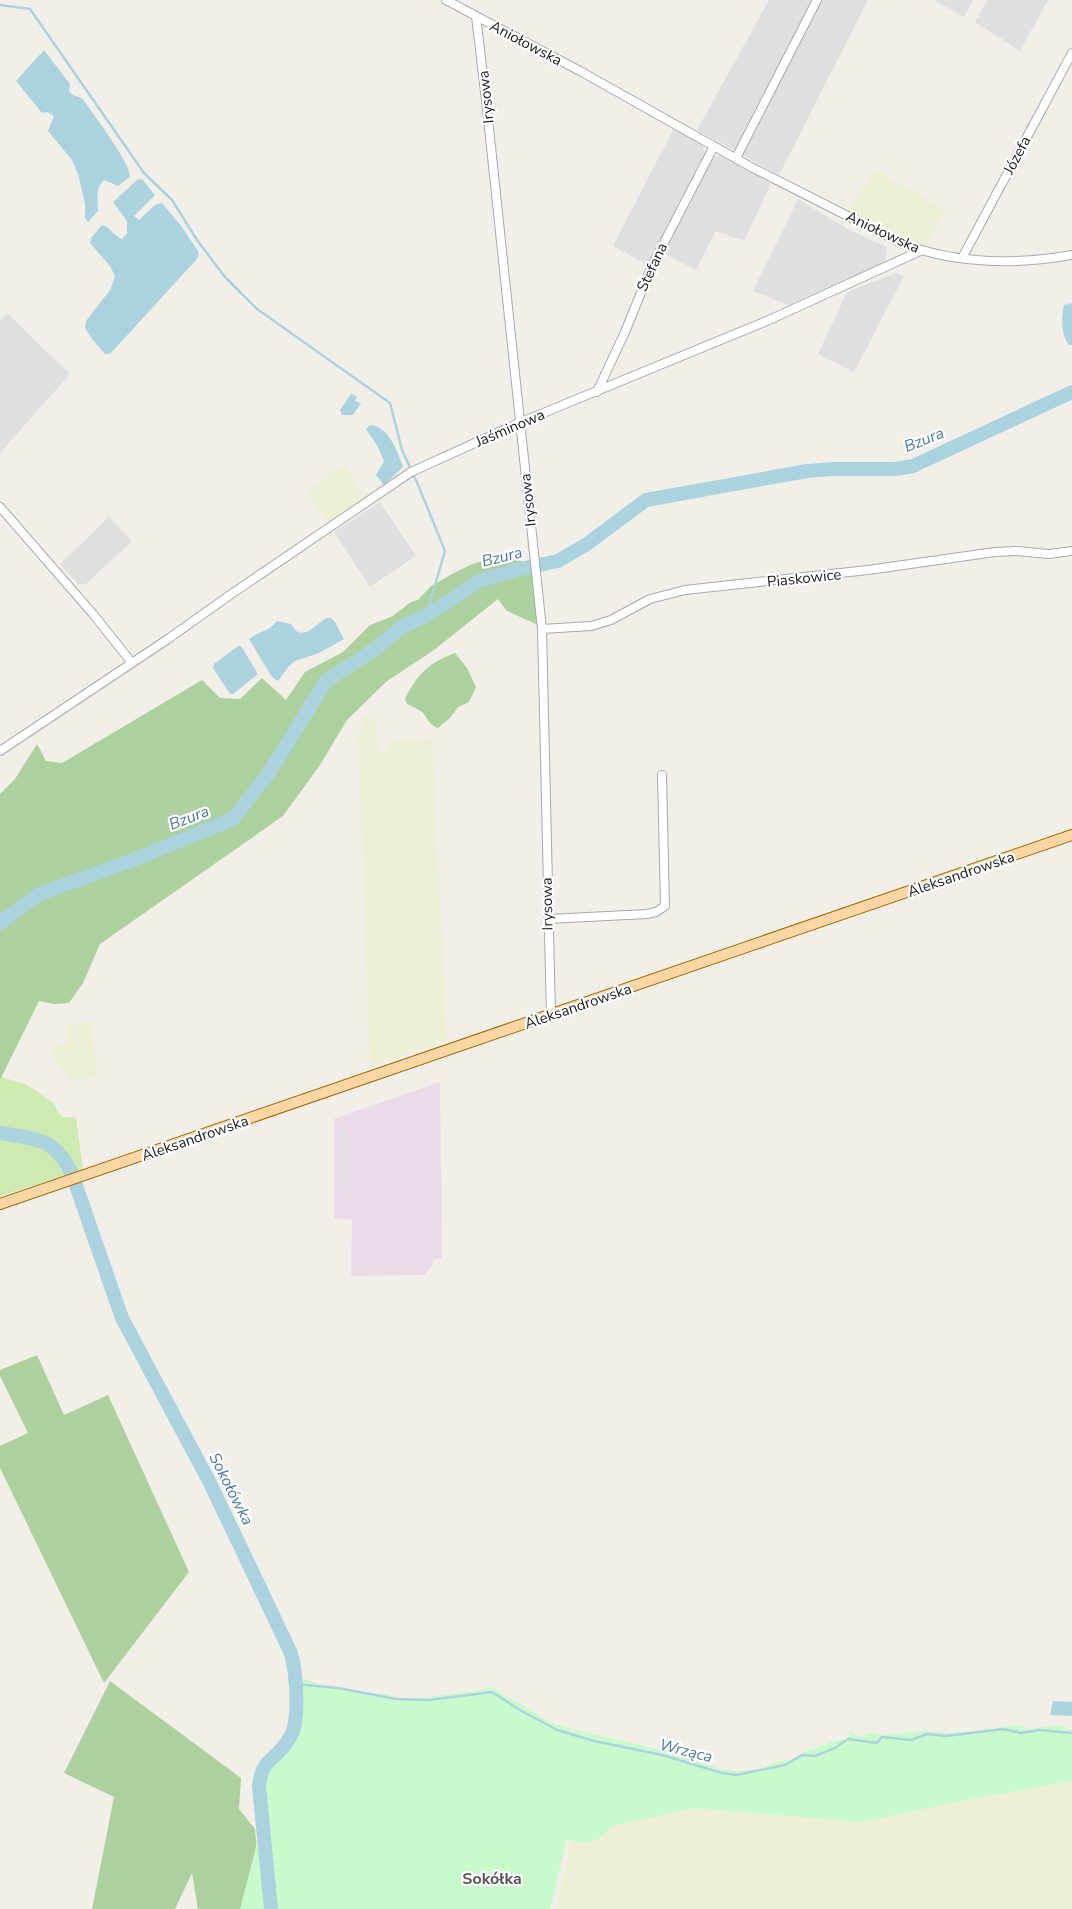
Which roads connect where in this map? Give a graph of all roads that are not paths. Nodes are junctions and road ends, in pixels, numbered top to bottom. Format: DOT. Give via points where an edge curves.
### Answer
graph roads {
  1 [pos="446,0"];
  2 [pos="817,0"];
  3 [pos="476,16"];
  4 [pos="1072,52"];
  5 [pos="714,146"];
  6 [pos="736,158"];
  7 [pos="920,251"];
  8 [pos="1072,256"];
  9 [pos="962,258"];
  10 [pos="597,392"];
  11 [pos="520,423"];
  12 [pos="0,506"];
  13 [pos="1072,550"];
  14 [pos="542,629"];
  15 [pos="132,663"];
  16 [pos="0,751"];
  17 [pos="662,775"];
  18 [pos="1072,836"];
  19 [pos="548,919"];
  20 [pos="550,1015"];
  21 [pos="0,1204"];
  1 -- 3 [label="street, Aniołowska"];
  2 -- 6 [label="street"];
  3 -- 5 [label="street, Aniołowska"];
  3 -- 11 [label="street, Irysowa"];
  4 -- 9 [label="street, Józefa"];
  5 -- 6 [label="street, Aniołowska"];
  5 -- 10 [label="street, Stefana" via="651,268"];
  6 -- 7 [label="street, Aniołowska"];
  7 -- 9 [label="street, Aniołowska"];
  7 -- 10 [label="street, Jaśminowa" via="769,320"];
  8 -- 9 [label="street, Aniołowska" via="1029,261"];
  10 -- 11 [label="street, Jaśminowa"];
  11 -- 14 [label="street, Irysowa"];
  11 -- 15 [label="street, Jaśminowa" via="411,472"];
  12 -- 15 [label="street"];
  13 -- 14 [label="street, Piaskowice" via="1049,554 995,552 685,590 650,599 611,620 591,626"];
  14 -- 19 [label="street, Irysowa"];
  15 -- 16 [label="street, Jaśminowa"];
  17 -- 19 [label="street" via="665,906 647,914"];
  18 -- 20 [label="main road, Aleksandrowska"];
  19 -- 20 [label="street, Irysowa"];
  20 -- 21 [label="main road, Aleksandrowska"];
}
